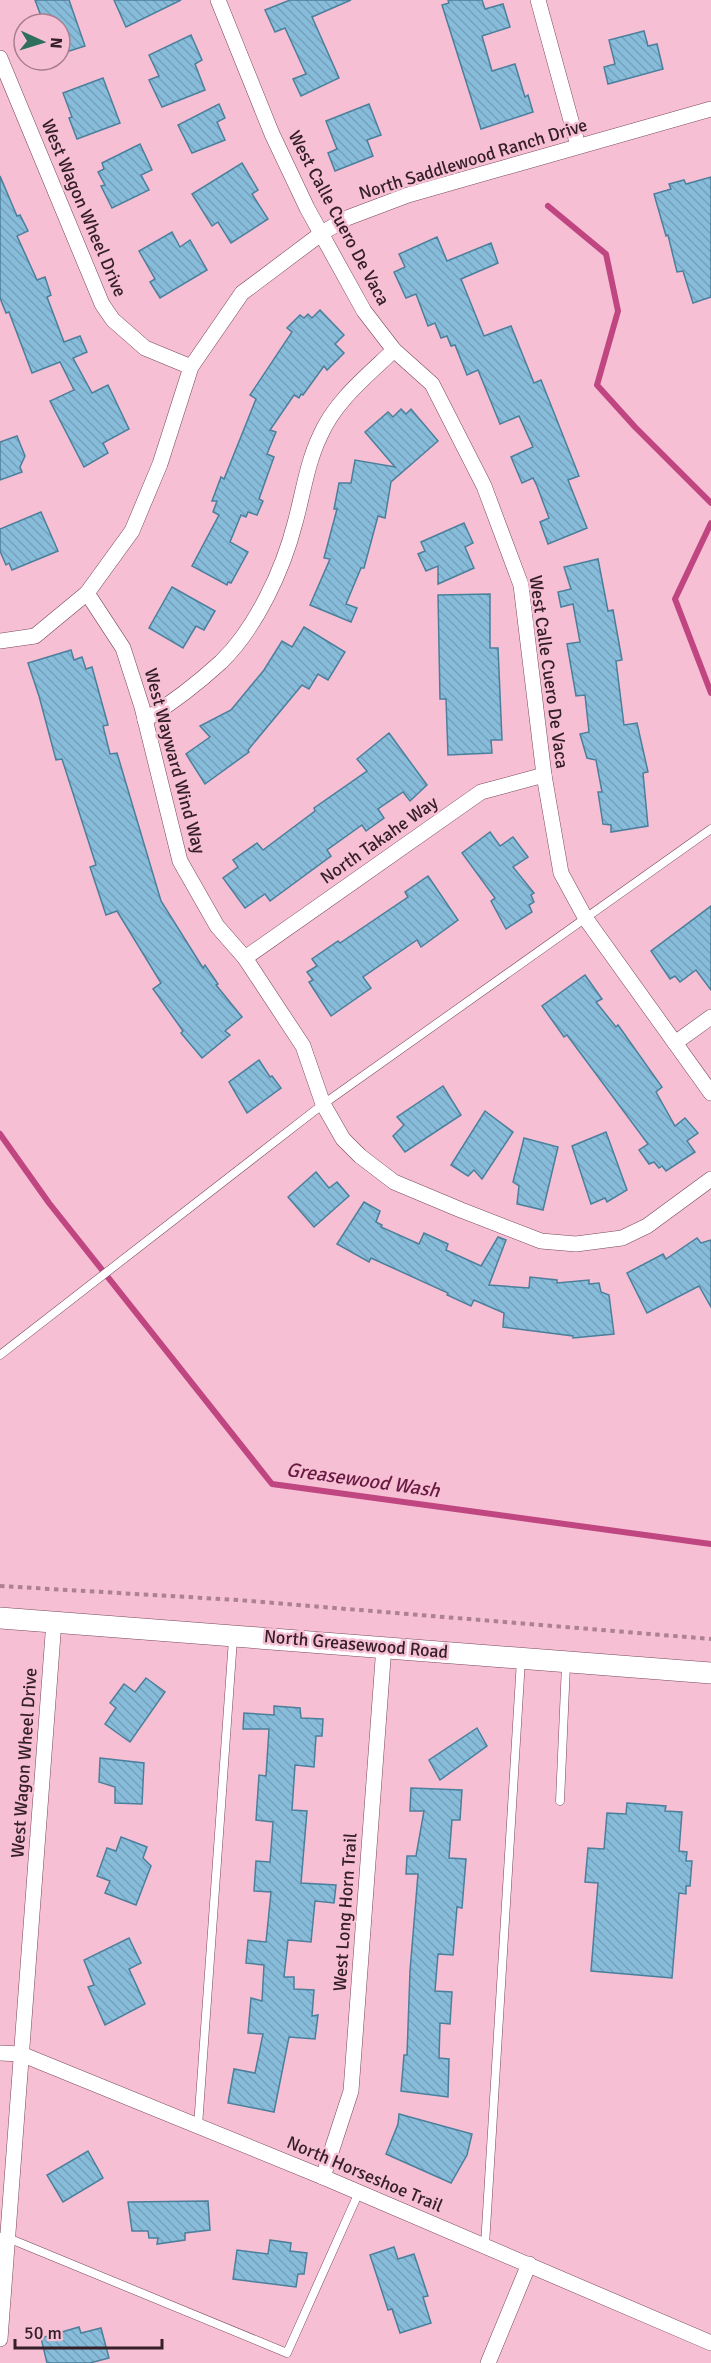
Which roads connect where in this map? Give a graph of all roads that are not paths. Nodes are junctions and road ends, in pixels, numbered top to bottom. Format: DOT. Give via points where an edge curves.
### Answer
graph roads {
  1 [pos="218,0"];
  2 [pos="538,0"];
  3 [pos="0,58"];
  4 [pos="711,109"];
  5 [pos="578,146"];
  6 [pos="322,233"];
  7 [pos="394,350"];
  8 [pos="191,367"];
  9 [pos="87,593"];
  10 [pos="0,641"];
  11 [pos="145,720"];
  12 [pos="544,775"];
  13 [pos="711,829"];
  14 [pos="586,919"];
  15 [pos="245,958"];
  16 [pos="711,1017"];
  17 [pos="675,1042"];
  18 [pos="711,1093"];
  19 [pos="323,1104"];
  20 [pos="711,1179"];
  21 [pos="0,1355"];
  22 [pos="0,1618"];
  23 [pos="54,1621"];
  24 [pos="234,1635"];
  25 [pos="384,1646"];
  26 [pos="521,1658"];
  27 [pos="567,1661"];
  28 [pos="711,1673"];
  29 [pos="560,1801"];
  30 [pos="0,2053"];
  31 [pos="21,2054"];
  32 [pos="198,2126"];
  33 [pos="323,2177"];
  34 [pos="359,2192"];
  35 [pos="4,2238"];
  36 [pos="485,2246"];
  37 [pos="529,2264"];
  38 [pos="0,2339"];
  39 [pos="711,2343"];
  40 [pos="488,2363"];
  1 -- 6 [label="street, West Calle Cuero De Vaca" via="272,134"];
  2 -- 5 [label="street"];
  3 -- 8 [label="street, West Wagon Wheel Drive" via="102,304 113,320 145,348"];
  4 -- 5 [label="street, North Saddlewood Ranch Drive"];
  5 -- 6 [label="street, North Saddlewood Ranch Drive" via="408,195 348,218"];
  6 -- 7 [label="street, West Calle Cuero De Vaca" via="364,311"];
  6 -- 8 [label="street, North Saddlewood Ranch Drive" via="242,294"];
  7 -- 11 [label="street" via="347,394 320,435 295,525 257,616 222,660 177,699"];
  7 -- 12 [label="street, West Calle Cuero De Vaca" via="432,384 484,486 521,585"];
  8 -- 9 [label="street, North Saddlewood Ranch Drive" via="160,464 132,531"];
  9 -- 10 [label="street, North Saddlewood Ranch Drive" via="35,636"];
  9 -- 11 [label="street, West Wayward Wind Way" via="123,648"];
  11 -- 15 [label="street, West Wayward Wind Way" via="180,861 217,926"];
  12 -- 14 [label="street, West Calle Cuero De Vaca" via="561,873"];
  12 -- 15 [label="street, North Takahe Way" via="481,792"];
  13 -- 14 [label="lane"];
  14 -- 17 [label="street, West Calle Cuero De Vaca"];
  14 -- 19 [label="lane"];
  15 -- 19 [label="street, West Wayward Wind Way" via="303,1046"];
  16 -- 17 [label="street"];
  17 -- 18 [label="street, West Calle Cuero De Vaca"];
  19 -- 20 [label="street, West Wayward Wind Way" via="343,1139 394,1182 541,1241 576,1244 622,1238 647,1226"];
  19 -- 21 [label="lane"];
  22 -- 23 [label="street, North Greasewood Road"];
  23 -- 24 [label="street, North Greasewood Road"];
  23 -- 31 [label="street, West Wagon Wheel Drive"];
  24 -- 25 [label="street, North Greasewood Road"];
  24 -- 32 [label="lane"];
  25 -- 26 [label="street, North Greasewood Road"];
  25 -- 33 [label="street, West Long Horn Trail" via="351,2091"];
  26 -- 27 [label="street, North Greasewood Road"];
  26 -- 36 [label="lane"];
  27 -- 28 [label="street, North Greasewood Road"];
  27 -- 29 [label="lane"];
  30 -- 31 [label="street, North Horseshoe Trail"];
  31 -- 32 [label="street, North Horseshoe Trail"];
  31 -- 35 [label="street, West Wagon Wheel Drive"];
  32 -- 33 [label="street, North Horseshoe Trail"];
  33 -- 34 [label="street, North Horseshoe Trail"];
  34 -- 35 [label="lane" via="287,2353"];
  34 -- 36 [label="street, North Horseshoe Trail"];
  35 -- 38 [label="street, West Wagon Wheel Drive"];
  36 -- 37 [label="street, North Horseshoe Trail"];
  37 -- 39 [label="street, North Horseshoe Trail"];
  37 -- 40 [label="street"];
}
